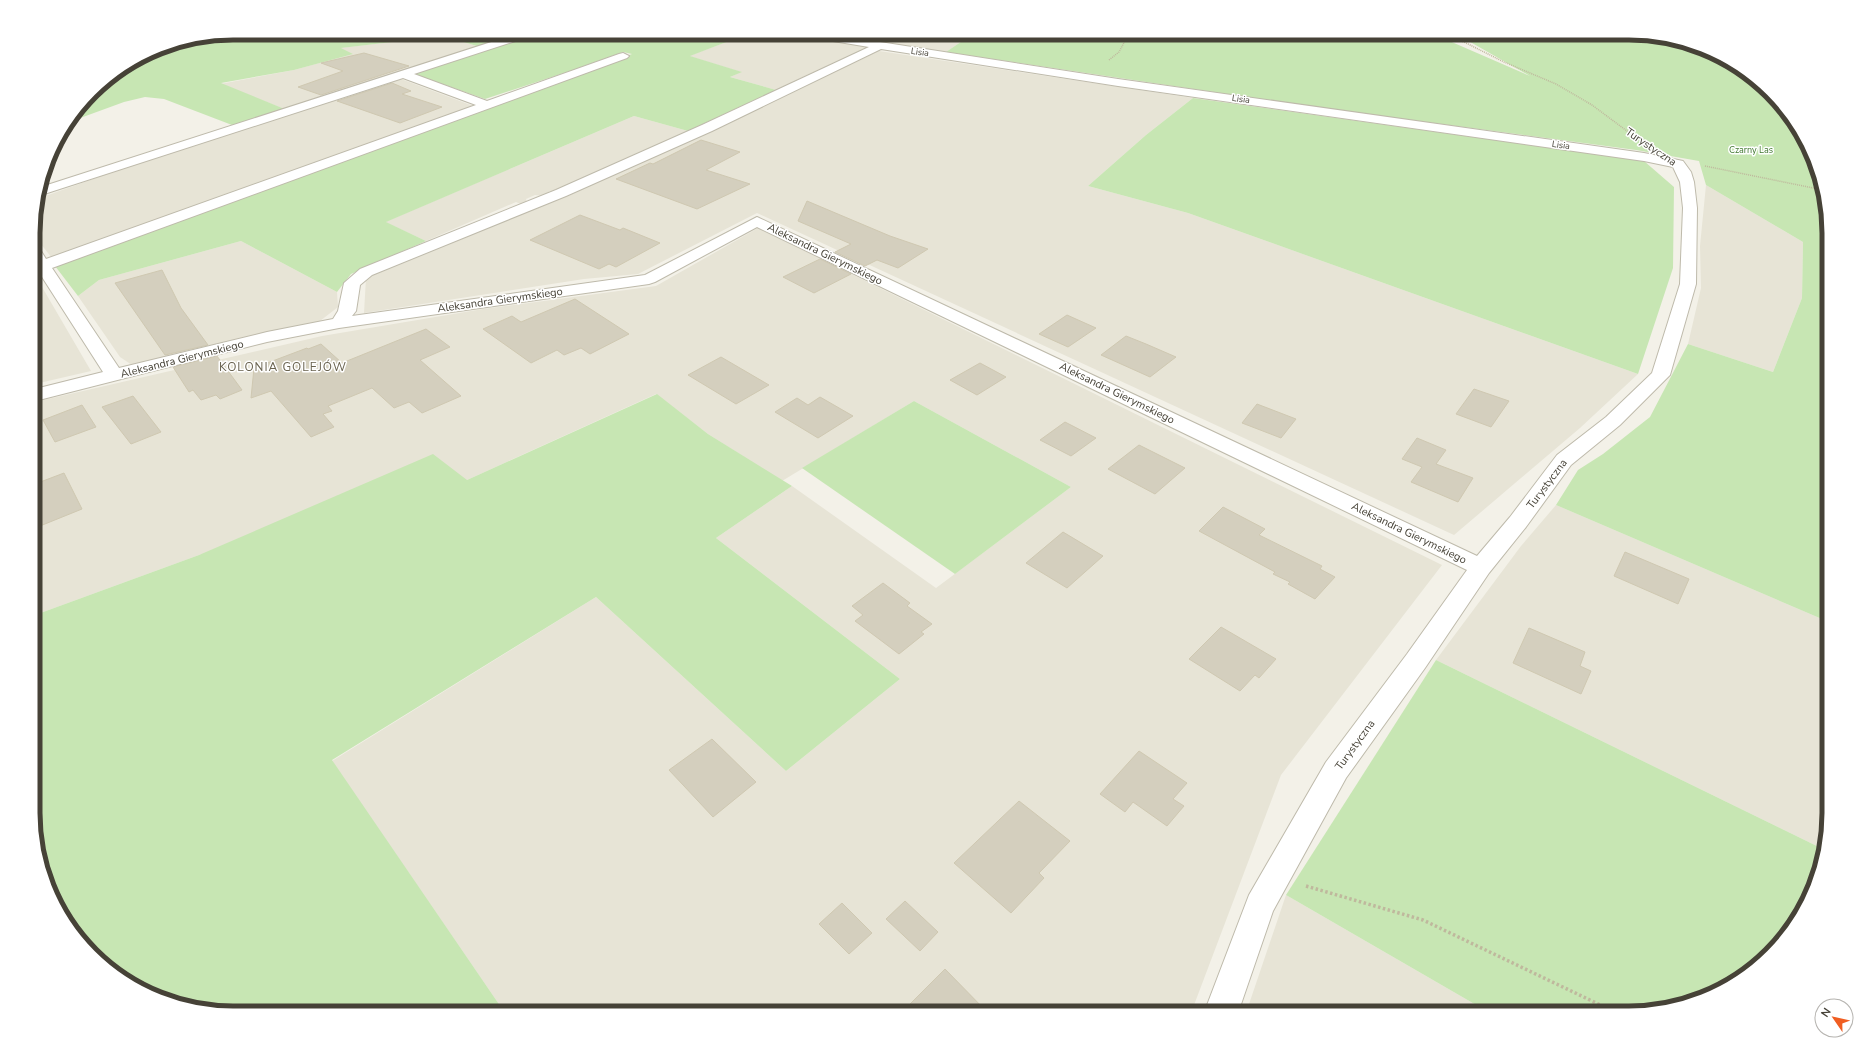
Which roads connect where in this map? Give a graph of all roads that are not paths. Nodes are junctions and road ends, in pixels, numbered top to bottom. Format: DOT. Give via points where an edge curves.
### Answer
graph roads {
  1 [pos="508,40"];
  2 [pos="843,40"];
  3 [pos="878,46"];
  4 [pos="623,56"];
  5 [pos="403,74"];
  6 [pos="487,105"];
  7 [pos="1678,164"];
  8 [pos="45,190"];
  9 [pos="40,260"];
  10 [pos="40,262"];
  11 [pos="339,323"];
  12 [pos="114,376"];
  13 [pos="40,394"];
  14 [pos="1481,567"];
  15 [pos="1224,1006"];
  1 -- 5 [label="street"];
  2 -- 3 [label="street, Lisia"];
  3 -- 7 [label="street, Lisia" via="1506,136"];
  3 -- 11 [label="street" via="707,128 561,193 366,272 352,283 347,311"];
  4 -- 6 [label="street"];
  5 -- 6 [label="street"];
  5 -- 8 [label="street"];
  6 -- 9 [label="street"];
  7 -- 14 [label="street, Turystyczna" via="1687,182 1690,208 1688,284 1661,375 1613,421 1564,460"];
  10 -- 12 [label="street"];
  11 -- 12 [label="street, Aleksandra Gierymskiego" via="268,337"];
  11 -- 14 [label="street, Aleksandra Gierymskiego" via="649,279 757,221"];
  12 -- 13 [label="street, Aleksandra Gierymskiego"];
  14 -- 15 [label="street, Turystyczna" via="1336,770 1260,905"];
}
